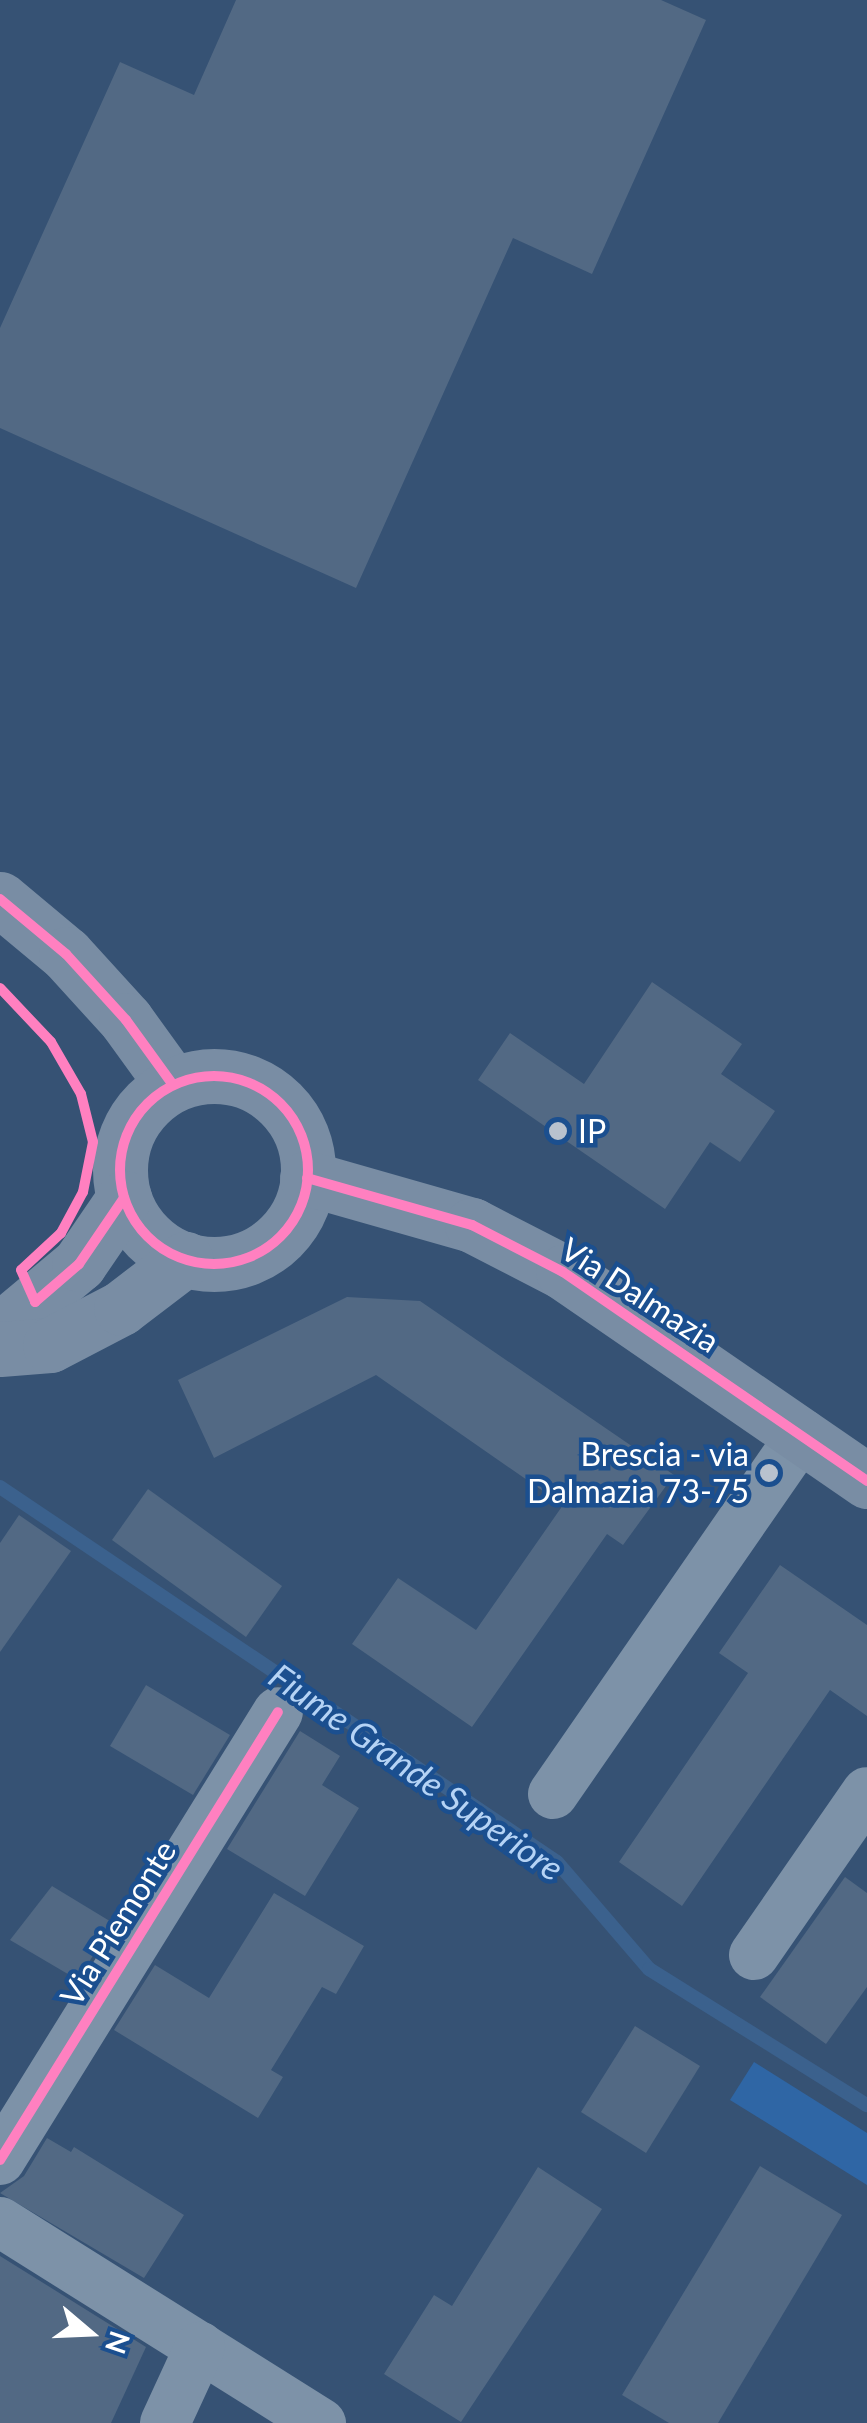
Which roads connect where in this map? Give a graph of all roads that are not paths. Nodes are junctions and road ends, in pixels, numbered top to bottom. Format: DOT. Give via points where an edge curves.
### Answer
graph roads {
  1 [pos="0,899"];
  2 [pos="173,1085"];
  3 [pos="307,1178"];
  4 [pos="124,1198"];
  5 [pos="185,1259"];
  6 [pos="0,1330"];
  7 [pos="0,1349"];
  8 [pos="802,1434"];
  9 [pos="867,1481"];
  10 [pos="278,1712"];
  11 [pos="867,1792"];
  12 [pos="554,1794"];
  13 [pos="754,1954"];
  14 [pos="0,2160"];
  15 [pos="0,2222"];
  16 [pos="200,2347"];
  17 [pos="165,2423"];
  18 [pos="321,2423"];
  1 -- 2 [label="main road" via="66,954"];
  2 -- 3 [label="main road" via="231,1077 267,1092 302,1138"];
  2 -- 4 [label="main road" via="154,1097 128,1132 121,1154"];
  3 -- 5 [label="main road" via="294,1218 265,1248 226,1263"];
  3 -- 8 [label="main road, Via Dalmazia" via="472,1225 563,1272"];
  4 -- 5 [label="main road" via="147,1236"];
  4 -- 6 [label="main road" via="79,1264"];
  5 -- 7 [label="main road" via="122,1308 50,1345"];
  8 -- 9 [label="main road, Via Dalmazia"];
  8 -- 12 [label="street"];
  10 -- 14 [label="street, Via Piemonte"];
  11 -- 13 [label="street"];
  15 -- 16 [label="street"];
  16 -- 17 [label="street"];
  16 -- 18 [label="street"];
}
